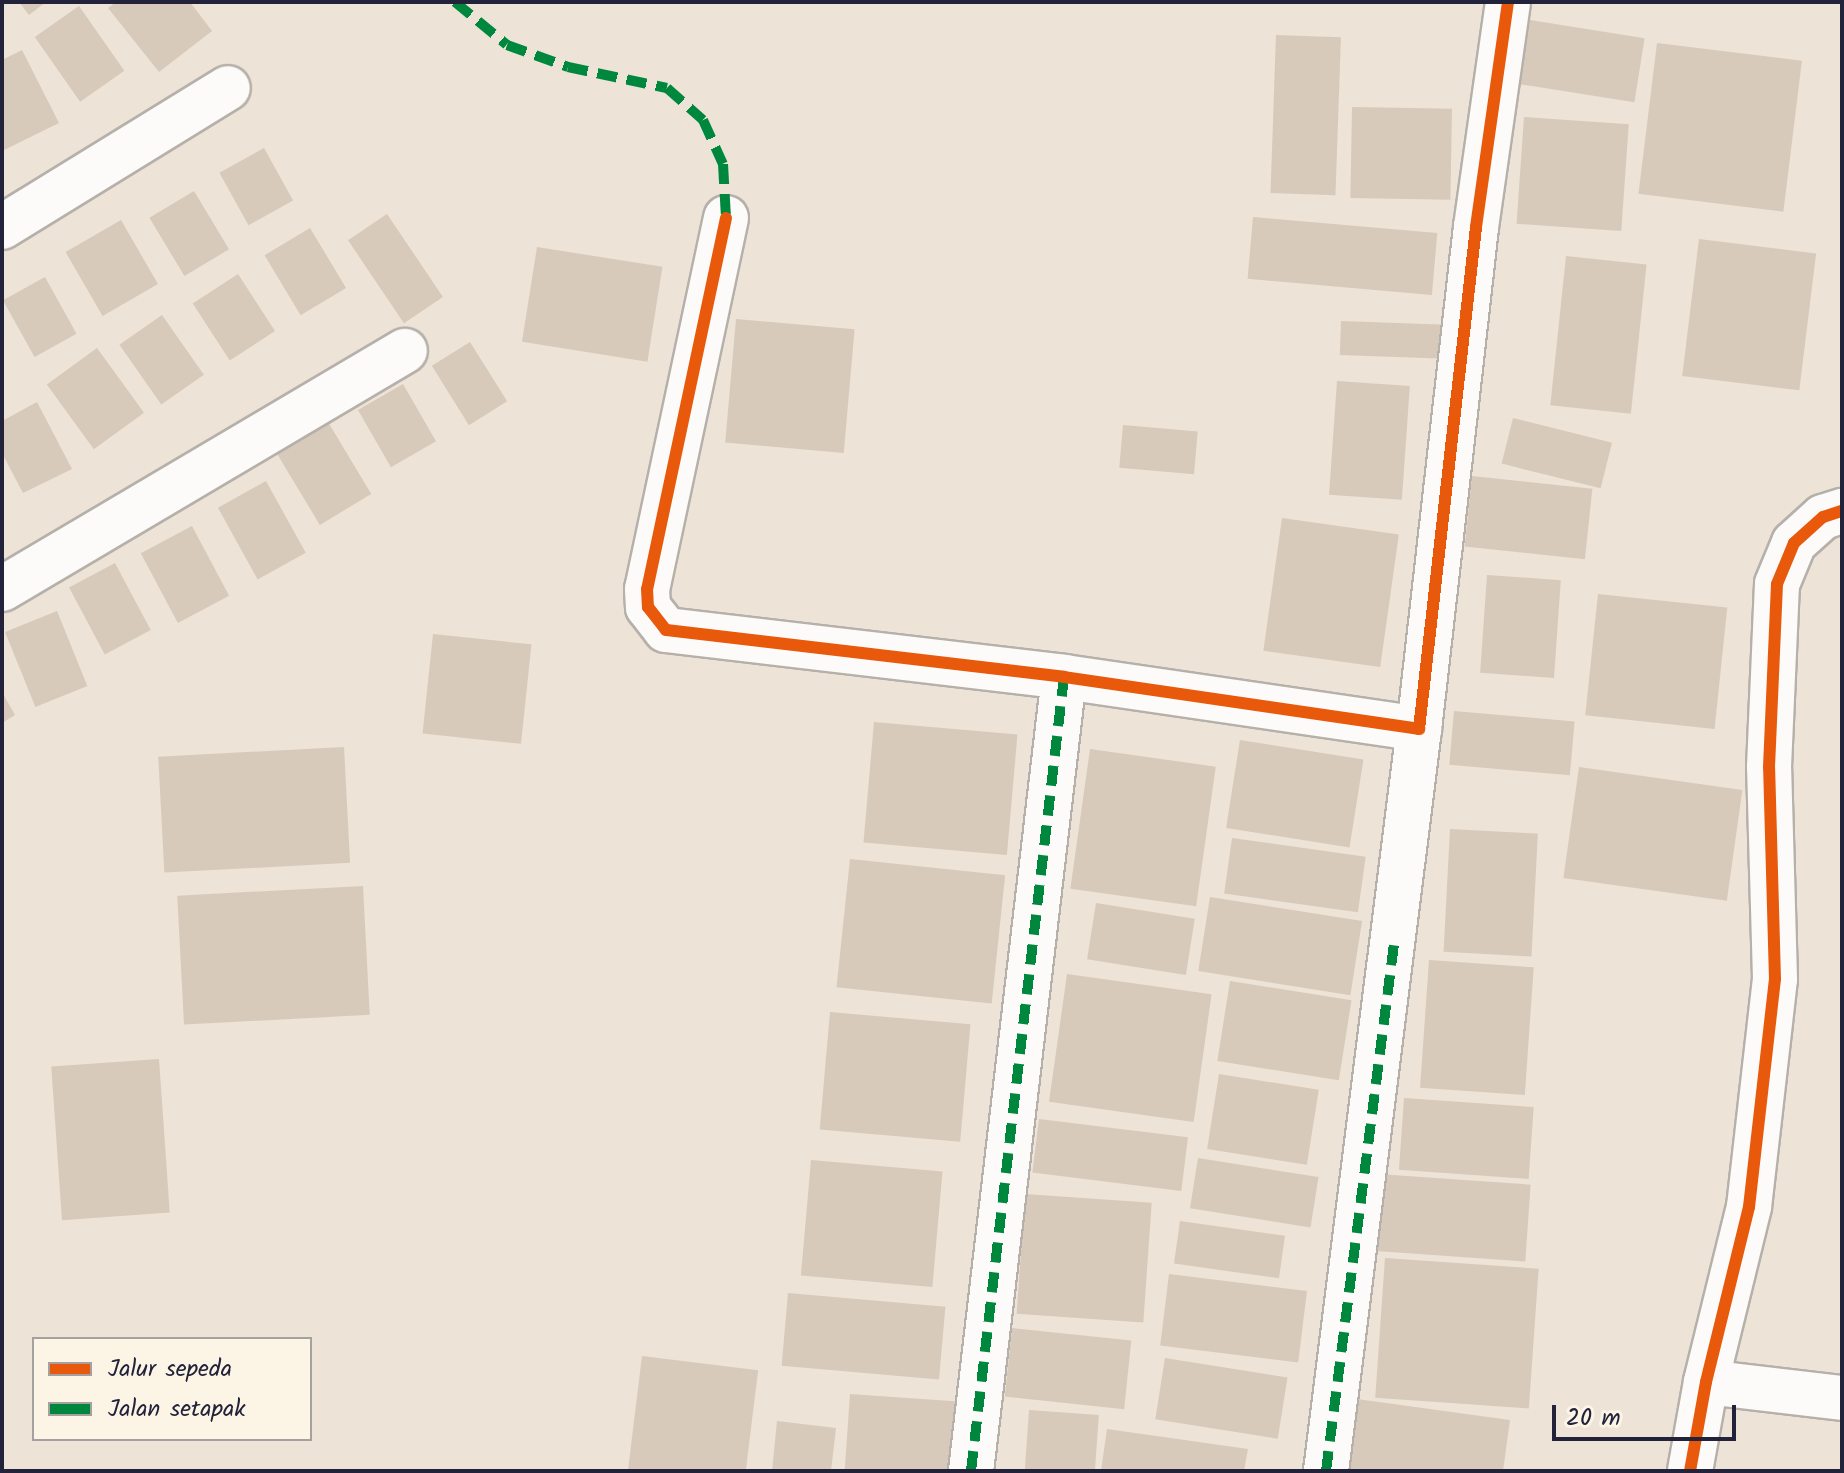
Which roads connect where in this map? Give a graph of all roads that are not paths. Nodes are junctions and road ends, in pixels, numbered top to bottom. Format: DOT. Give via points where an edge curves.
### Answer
graph roads {
  1 [pos="1508,2"];
  2 [pos="228,88"];
  3 [pos="726,218"];
  4 [pos="2,227"];
  5 [pos="405,351"];
  6 [pos="1842,511"];
  7 [pos="2,589"];
  8 [pos="1064,677"];
  9 [pos="1419,729"];
  10 [pos="1706,1382"];
  11 [pos="1842,1398"];
  12 [pos="971,1471"];
  13 [pos="1326,1471"];
  14 [pos="1690,1471"];
  1 -- 9 [label="street" via="1476,227"];
  2 -- 4 [label="street"];
  3 -- 8 [label="street" via="647,589 648,607 656,619 666,630 682,634"];
  5 -- 7 [label="street"];
  6 -- 10 [label="street" via="1823,517 1794,543 1777,584 1769,767 1775,979 1749,1207"];
  8 -- 9 [label="street"];
  8 -- 12 [label="street"];
  9 -- 13 [label="street"];
  10 -- 11 [label="street"];
  10 -- 14 [label="street"];
}
